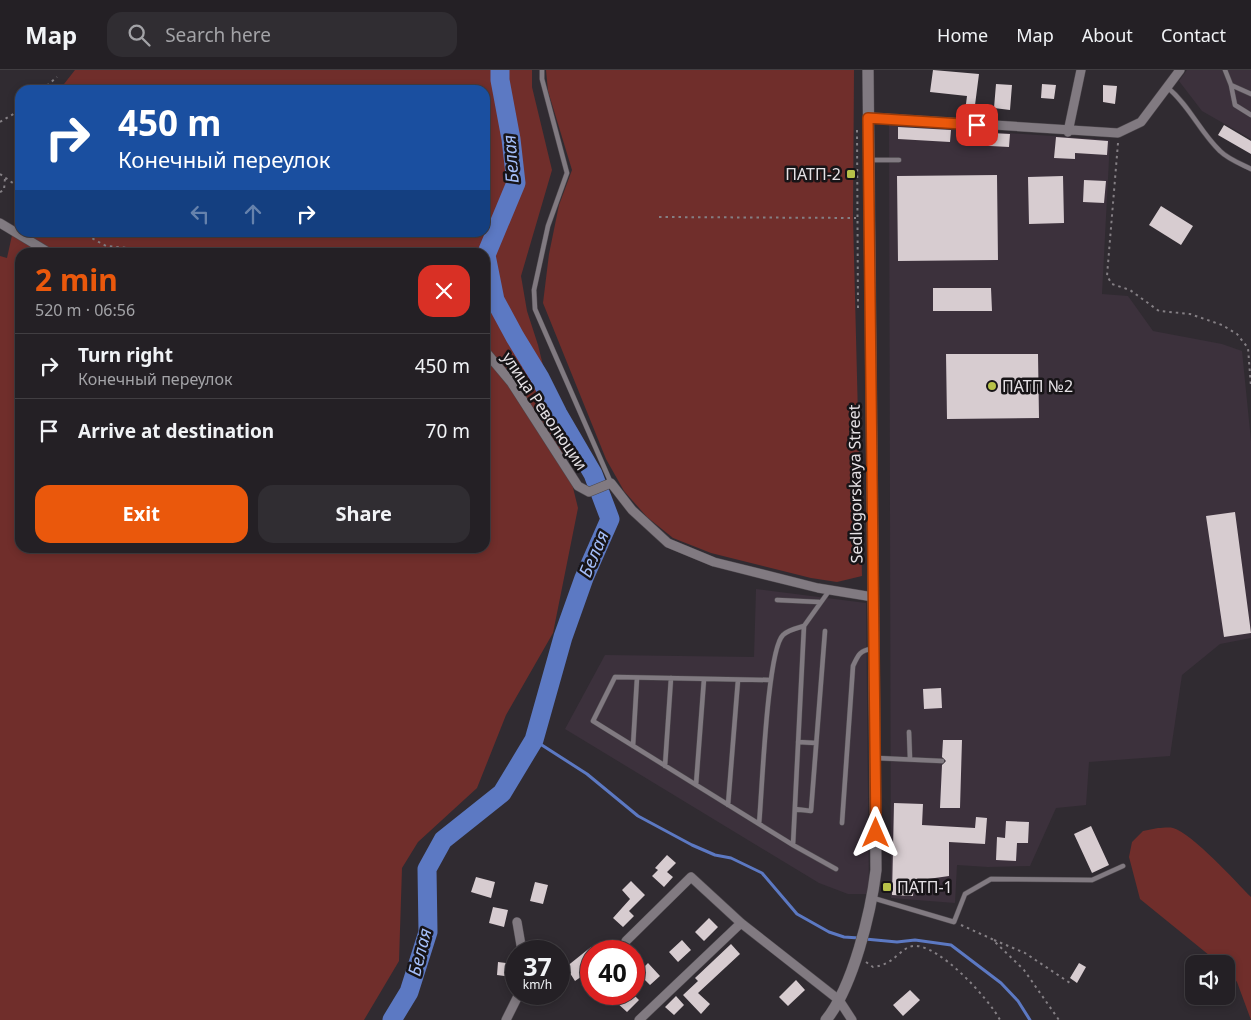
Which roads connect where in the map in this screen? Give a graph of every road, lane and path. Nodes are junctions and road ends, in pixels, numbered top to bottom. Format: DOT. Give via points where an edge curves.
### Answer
graph roads {
  1 [pos="542,70"];
  2 [pos="868,70"];
  3 [pos="1081,70"];
  4 [pos="1180,70"];
  5 [pos="1225,70"];
  6 [pos="56,77"];
  7 [pos="47,85"];
  8 [pos="1231,85"];
  9 [pos="1168,88"];
  10 [pos="1251,94"];
  11 [pos="15,113"];
  12 [pos="1251,115"];
  13 [pos="868,118"];
  14 [pos="0,122"];
  15 [pos="1068,132"];
  16 [pos="1118,134"];
  17 [pos="868,160"];
  18 [pos="898,160"];
  19 [pos="1251,169"];
  20 [pos="0,174"];
  21 [pos="5,178"];
  22 [pos="15,185"];
  23 [pos="0,192"];
  24 [pos="659,217"];
  25 [pos="856,218"];
  26 [pos="0,223"];
  27 [pos="15,232"];
  28 [pos="23,237"];
  29 [pos="90,237"];
  30 [pos="41,248"];
  31 [pos="127,248"];
  32 [pos="490,357"];
  33 [pos="1251,387"];
  34 [pos="611,483"];
  35 [pos="830,590"];
  36 [pos="873,596"];
  37 [pos="777,600"];
  38 [pos="819,602"];
  39 [pos="804,626"];
  40 [pos="825,631"];
  41 [pos="874,649"];
  42 [pos="637,678"];
  43 [pos="671,678"];
  44 [pos="704,679"];
  45 [pos="738,680"];
  46 [pos="770,680"];
  47 [pos="909,732"];
  48 [pos="798,742"];
  49 [pos="816,743"];
  50 [pos="633,746"];
  51 [pos="876,758"];
  52 [pos="910,759"];
  53 [pos="942,761"];
  54 [pos="665,766"];
  55 [pos="696,785"];
  56 [pos="728,805"];
  57 [pos="795,809"];
  58 [pos="842,823"];
  59 [pos="760,824"];
  60 [pos="793,845"];
  61 [pos="1123,866"];
  62 [pos="836,869"];
  63 [pos="873,898"];
  64 [pos="517,922"];
  65 [pos="742,922"];
  66 [pos="954,922"];
  67 [pos="992,939"];
  68 [pos="520,940"];
  69 [pos="627,940"];
  70 [pos="856,954"];
  71 [pos="1070,983"];
  72 [pos="839,1000"];
  73 [pos="514,1005"];
  74 [pos="506,1020"];
  75 [pos="639,1020"];
  76 [pos="826,1020"];
  77 [pos="852,1020"];
  78 [pos="1000,1020"];
  79 [pos="1059,1020"];
  1 -- 34 [label="lane" via="566,173 548,226 534,290 535,309"];
  2 -- 13 [label="street, Sedlogorskaya Street"];
  3 -- 15 [label="street"];
  4 -- 9 [label="street"];
  5 -- 8 [label="lane"];
  6 -- 7 [label="path"];
  8 -- 10 [label="lane"];
  8 -- 12 [label="lane" via="1235,105"];
  9 -- 16 [label="street" via="1141,122"];
  9 -- 19 [label="lane" via="1181,98 1200,128 1222,153"];
  11 -- 14 [label="path"];
  13 -- 15 [label="street"];
  13 -- 17 [label="street, Sedlogorskaya Street"];
  15 -- 16 [label="street"];
  16 -- 33 [label="path" via="1106,276 1112,284 1130,290 1158,311 1190,314 1237,334 1248,348"];
  17 -- 18 [label="lane"];
  17 -- 36 [label="street, Sedlogorskaya Street"];
  20 -- 21 [label="path"];
  21 -- 22 [label="path"];
  21 -- 23 [label="path" via="4,190"];
  24 -- 25 [label="path"];
  26 -- 27 [label="street"];
  28 -- 30 [label="street"];
  29 -- 31 [label="path" via="106,246"];
  32 -- 34 [label="street, улица Революции" via="510,382 578,486 589,492"];
  34 -- 35 [label="street" via="632,510 668,543 714,562"];
  35 -- 36 [label="street"];
  35 -- 38 [label="lane"];
  36 -- 41 [label="street, Sedlogorskaya Street"];
  37 -- 38 [label="lane"];
  38 -- 39 [label="lane"];
  39 -- 46 [label="lane" via="783,635 776,646"];
  39 -- 48 [label="lane"];
  40 -- 49 [label="lane"];
  41 -- 51 [label="street, Sedlogorskaya Street"];
  41 -- 58 [label="lane" via="864,650 858,655 854,666"];
  42 -- 43 [label="lane"];
  42 -- 50 [label="lane"];
  42 -- 50 [label="lane" via="616,677 593,721"];
  43 -- 44 [label="lane"];
  43 -- 54 [label="lane"];
  44 -- 45 [label="lane"];
  44 -- 55 [label="lane"];
  45 -- 46 [label="lane"];
  45 -- 56 [label="lane"];
  46 -- 59 [label="lane"];
  47 -- 52 [label="lane"];
  48 -- 49 [label="lane"];
  48 -- 57 [label="lane"];
  49 -- 57 [label="lane" via="810,811"];
  50 -- 54 [label="lane"];
  51 -- 52 [label="lane"];
  51 -- 63 [label="street, Sedlogorskaya Street"];
  52 -- 53 [label="lane"];
  54 -- 55 [label="lane"];
  55 -- 56 [label="lane"];
  56 -- 59 [label="lane"];
  57 -- 60 [label="lane"];
  59 -- 60 [label="lane"];
  60 -- 62 [label="lane"];
  61 -- 66 [label="lane" via="1092,880 991,879 966,894"];
  63 -- 66 [label="lane"];
  63 -- 70 [label="street, Sedlogorskaya Street"];
  64 -- 68 [label="street"];
  65 -- 69 [label="street" via="691,877"];
  65 -- 72 [label="street"];
  65 -- 75 [label="street"];
  66 -- 67 [label="path"];
  67 -- 71 [label="path" via="1025,953"];
  67 -- 79 [label="path" via="1024,970"];
  70 -- 72 [label="street, Sedlogorskaya Street"];
  70 -- 78 [label="path" via="873,967 889,963 905,949 914,946 927,949 971,981"];
  72 -- 76 [label="street, Sedlogorskaya Street"];
  72 -- 77 [label="street"];
  73 -- 74 [label="street"];
}
